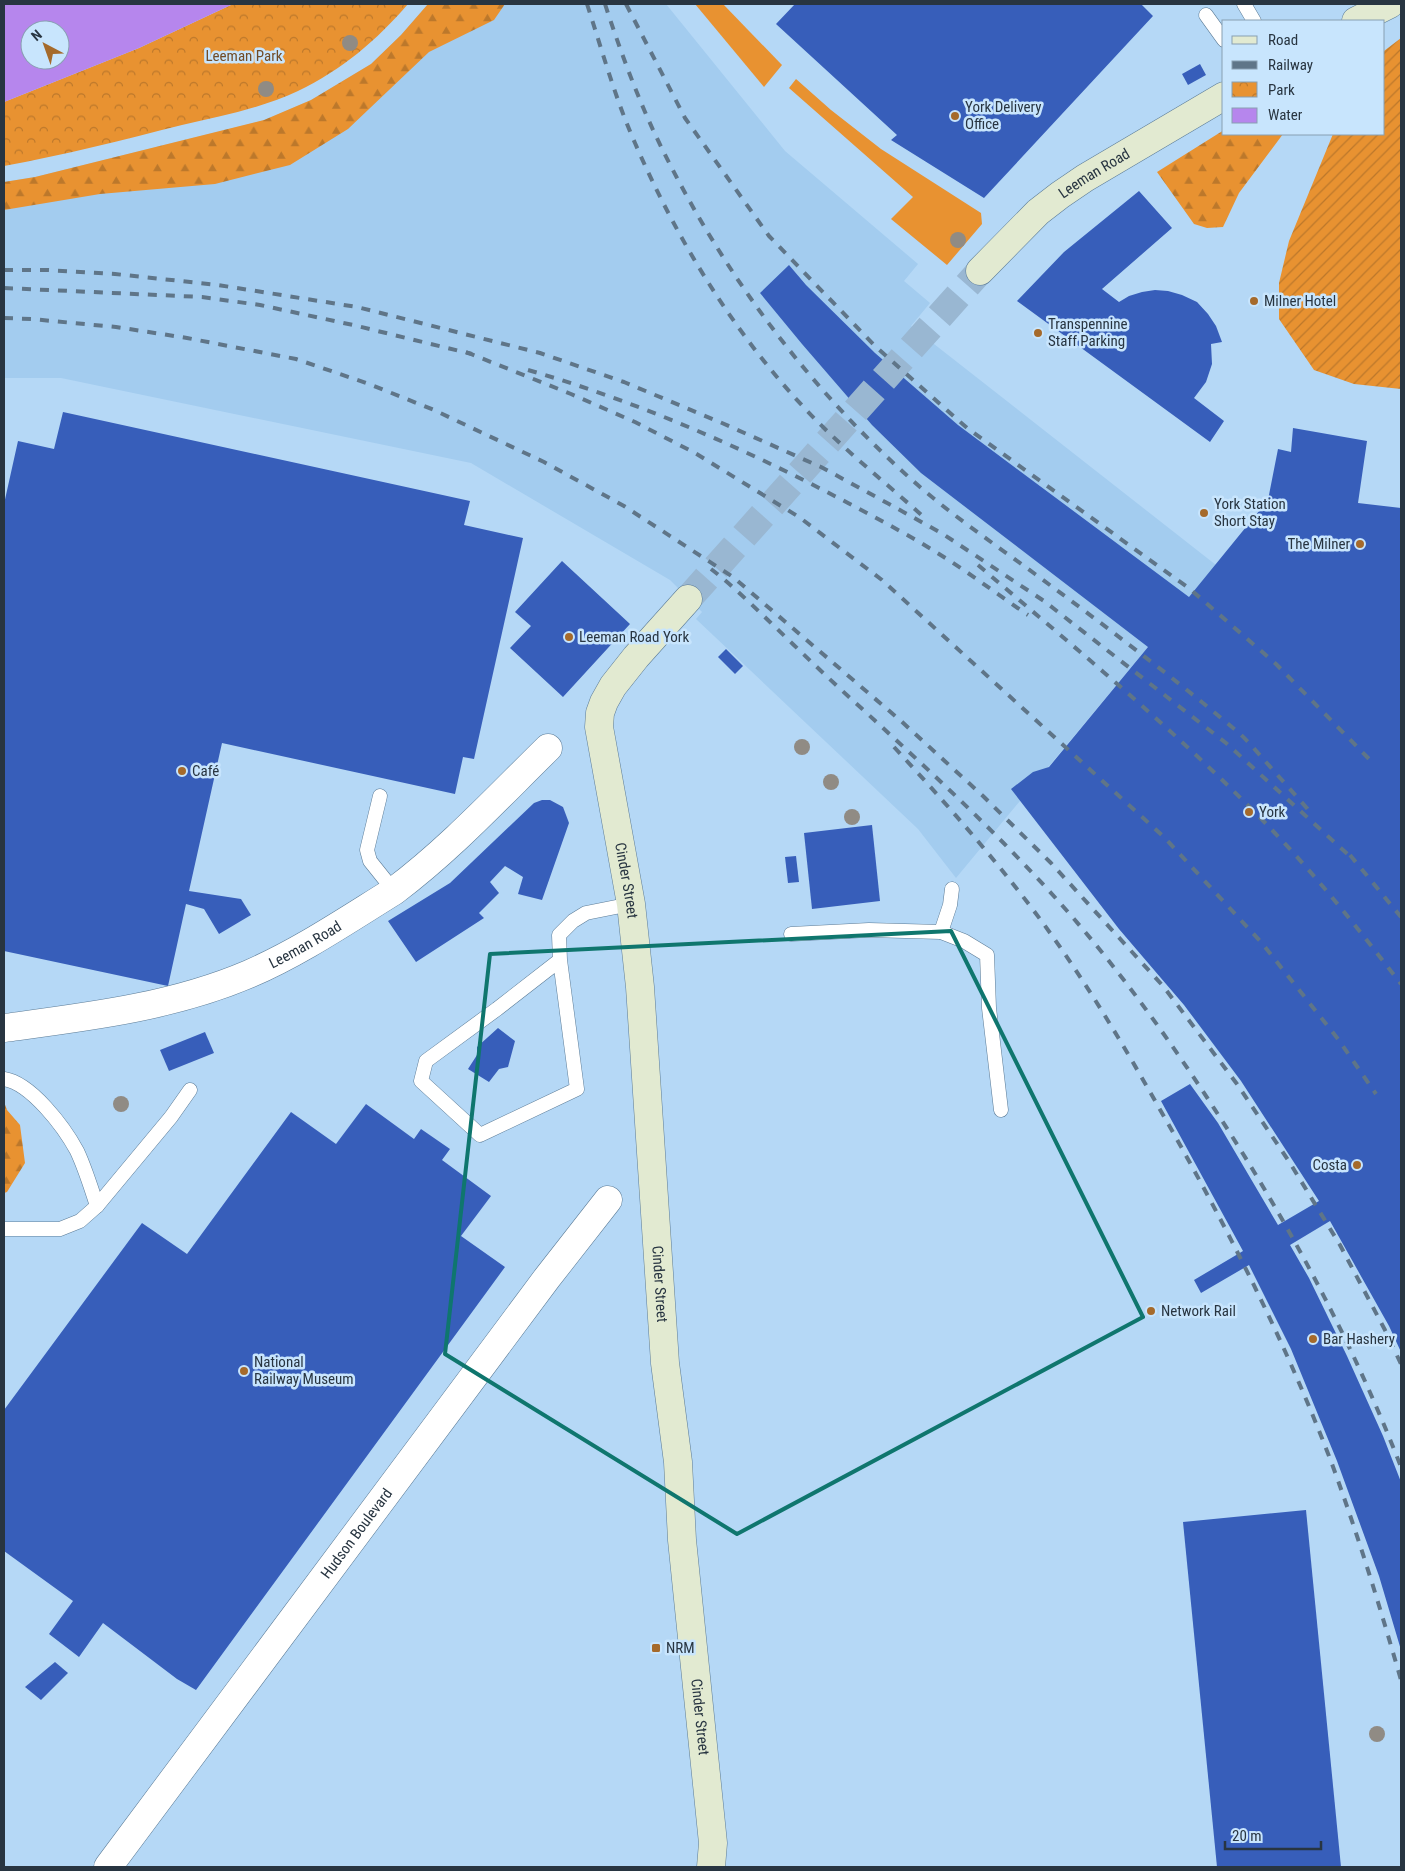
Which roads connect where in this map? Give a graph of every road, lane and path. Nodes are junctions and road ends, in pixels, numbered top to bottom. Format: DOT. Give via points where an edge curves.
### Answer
graph roads {
  1 [pos="1244,4"];
  2 [pos="1390,4"];
  3 [pos="1206,14"];
  4 [pos="1253,20"];
  5 [pos="1358,20"];
  6 [pos="1222,37"];
  7 [pos="1222,97"];
  8 [pos="980,271"];
  9 [pos="688,599"];
  10 [pos="548,748"];
  11 [pos="380,796"];
  12 [pos="952,889"];
  13 [pos="394,891"];
  14 [pos="631,904"];
  15 [pos="941,932"];
  16 [pos="791,934"];
  17 [pos="560,960"];
  18 [pos="4,1028"];
  19 [pos="4,1078"];
  20 [pos="190,1090"];
  21 [pos="1001,1110"];
  22 [pos="608,1200"];
  23 [pos="98,1206"];
  24 [pos="4,1229"];
  25 [pos="108,1867"];
  26 [pos="711,1867"];
  1 -- 4 [label="lane"];
  2 -- 5 [label="street"];
  3 -- 6 [label="lane"];
  7 -- 8 [label="street, Leeman Road" via="1069,188 1038,212"];
  9 -- 14 [label="street, Cinder Street" via="613,686 600,713 599,727"];
  10 -- 13 [label="street, Leeman Road" via="425,866"];
  11 -- 13 [label="lane" via="367,850 370,861"];
  12 -- 15 [label="lane"];
  13 -- 18 [label="street, Leeman Road" via="299,949 248,974 200,991 133,1009"];
  14 -- 17 [label="lane" via="586,913 573,921 559,935"];
  14 -- 26 [label="street, Cinder Street" via="640,987 665,1363 678,1462 683,1550 713,1844"];
  15 -- 16 [label="lane" via="869,930"];
  15 -- 21 [label="lane" via="987,955"];
  17 -- 17 [label="lane" via="426,1061 421,1081 480,1135 577,1089"];
  19 -- 23 [label="lane" via="13,1080 48,1109 76,1150"];
  20 -- 23 [label="lane"];
  22 -- 25 [label="street, Hudson Boulevard" via="562,1257"];
  23 -- 24 [label="lane" via="80,1221 60,1229"];
}
